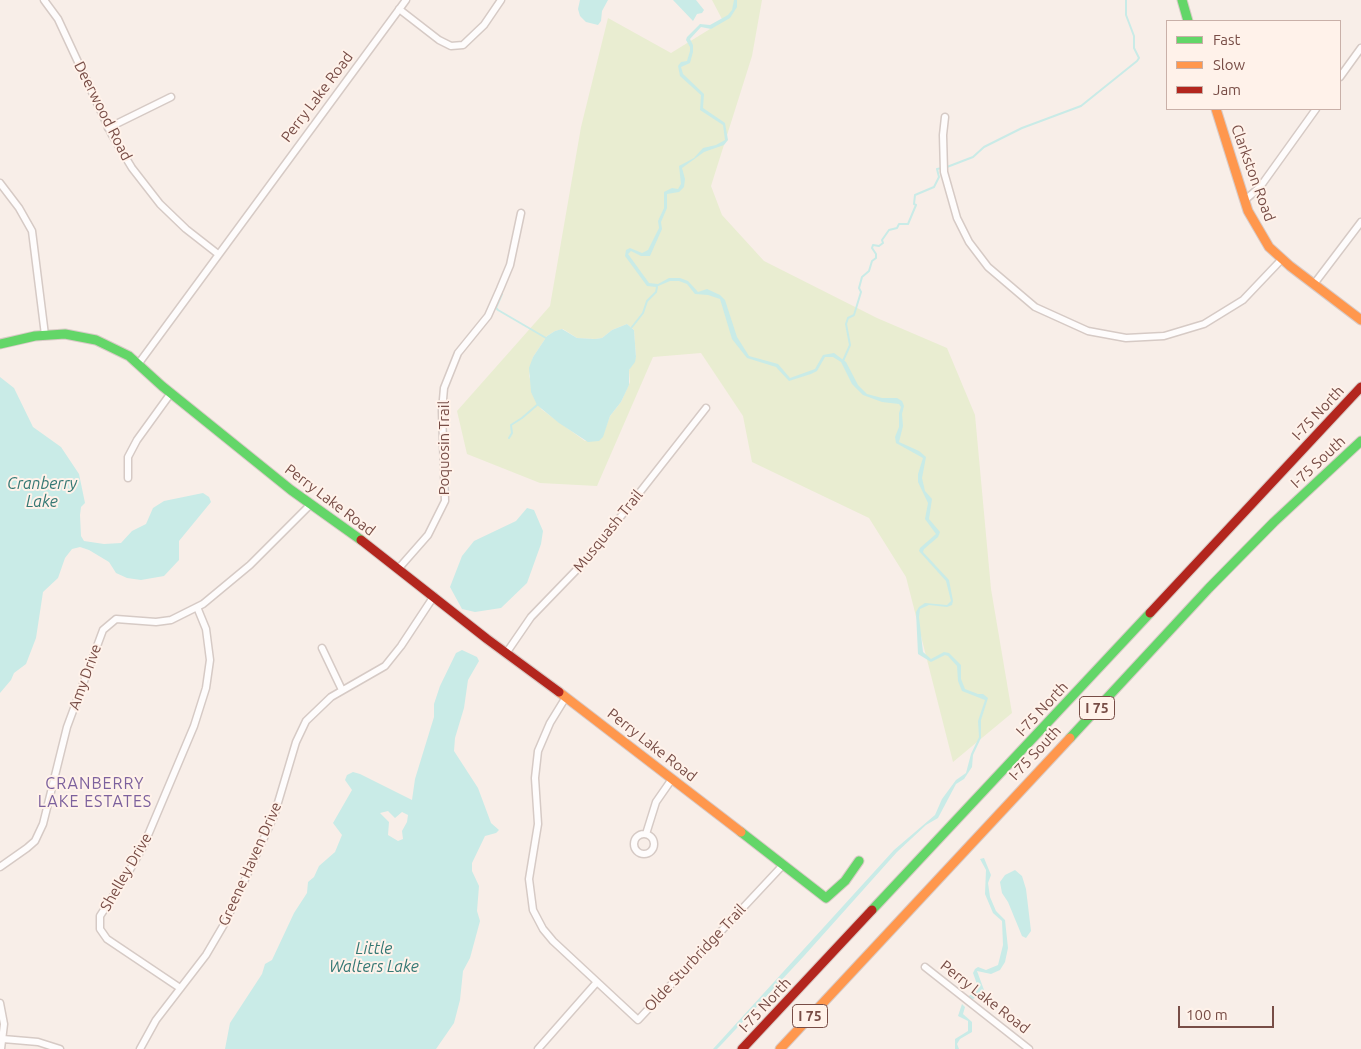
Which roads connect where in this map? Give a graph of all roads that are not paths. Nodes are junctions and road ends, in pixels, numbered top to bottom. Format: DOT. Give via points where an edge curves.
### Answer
graph roads {
  1 [pos="44,0"];
  2 [pos="406,0"];
  3 [pos="501,0"];
  4 [pos="1182,0"];
  5 [pos="399,9"];
  6 [pos="1188,20"];
  7 [pos="1361,48"];
  8 [pos="1341,76"];
  9 [pos="171,97"];
  10 [pos="1216,110"];
  11 [pos="1315,110"];
  12 [pos="945,117"];
  13 [pos="108,128"];
  14 [pos="0,183"];
  15 [pos="1245,200"];
  16 [pos="521,213"];
  17 [pos="1361,222"];
  18 [pos="218,254"];
  19 [pos="1282,259"];
  20 [pos="1314,284"];
  21 [pos="1361,320"];
  22 [pos="45,335"];
  23 [pos="0,344"];
  24 [pos="139,363"];
  25 [pos="1361,387"];
  26 [pos="171,393"];
  27 [pos="706,408"];
  28 [pos="1361,441"];
  29 [pos="128,478"];
  30 [pos="311,504"];
  31 [pos="399,568"];
  32 [pos="434,596"];
  33 [pos="197,607"];
  34 [pos="322,648"];
  35 [pos="507,652"];
  36 [pos="342,690"];
  37 [pos="566,697"];
  38 [pos="672,779"];
  39 [pos="646,834"];
  40 [pos="859,861"];
  41 [pos="783,865"];
  42 [pos="0,867"];
  43 [pos="925,967"];
  44 [pos="596,982"];
  45 [pos="180,988"];
  46 [pos="0,1004"];
  47 [pos="3,1039"];
  48 [pos="1,1049"];
  49 [pos="60,1049"];
  50 [pos="140,1049"];
  51 [pos="538,1049"];
  52 [pos="742,1049"];
  53 [pos="780,1049"];
  54 [pos="1029,1049"];
  1 -- 13 [label="street, Deerwood Road" via="64,30"];
  2 -- 5 [label="street, Perry Lake Road"];
  3 -- 5 [label="street" via="484,25 463,45 451,46 438,40"];
  4 -- 6 [label="main road"];
  5 -- 18 [label="street, Perry Lake Road"];
  7 -- 8 [label="street"];
  9 -- 13 [label="street"];
  10 -- 15 [label="main road, Clarkston Road"];
  11 -- 15 [label="street" via="1260,187"];
  12 -- 19 [label="street" via="942,135 944,172 957,218 969,242 988,267 1035,307 1088,331 1126,338 1164,336 1204,324 1242,300"];
  13 -- 18 [label="street, Deerwood Road" via="132,168 160,204"];
  14 -- 22 [label="street" via="32,231"];
  15 -- 19 [label="main road, Clarkston Road" via="1257,228 1269,247"];
  16 -- 31 [label="street, Poquosin Trail" via="510,265 500,290 488,316 458,353 444,388 444,501 428,535"];
  17 -- 20 [label="street"];
  18 -- 24 [label="street, Perry Lake Road"];
  19 -- 20 [label="main road, Clarkston Road"];
  20 -- 21 [label="main road, Clarkston Road"];
  22 -- 23 [label="main road"];
  22 -- 24 [label="main road" via="65,334 96,340"];
  24 -- 26 [label="main road, Perry Lake Road"];
  25 -- 52 [label="main road, I-75 North / I 75"];
  26 -- 29 [label="street" via="128,457"];
  26 -- 30 [label="main road, Perry Lake Road"];
  27 -- 35 [label="street, Musquash Trail" via="589,557 531,617"];
  28 -- 53 [label="main road, I-75 South / I 75" via="1209,588"];
  30 -- 31 [label="main road, Perry Lake Road"];
  30 -- 33 [label="street, Amy Drive" via="250,564"];
  31 -- 32 [label="main road, Perry Lake Road"];
  32 -- 35 [label="main road, Perry Lake Road"];
  32 -- 36 [label="street, Greene Haven Drive" via="391,659 372,674"];
  33 -- 42 [label="street, Amy Drive" via="170,620 116,619 103,630 67,727 43,824 34,841"];
  33 -- 45 [label="street, Shelley Drive" via="210,648 203,698 183,756 143,847 100,916 100,929 107,939"];
  34 -- 36 [label="street"];
  35 -- 37 [label="main road, Perry Lake Road"];
  36 -- 45 [label="street, Greene Haven Drive" via="318,708 300,732 274,816 226,921 206,955"];
  37 -- 38 [label="main road, Perry Lake Road"];
  37 -- 44 [label="street, Olde Sturbridge Trail" via="538,751 535,778 538,824 529,878 530,894 533,910 543,929"];
  38 -- 39 [label="street" via="656,802"];
  38 -- 41 [label="main road, Perry Lake Road"];
  40 -- 41 [label="main road, Perry Lake Road" via="845,881 826,898"];
  41 -- 44 [label="street, Olde Sturbridge Trail" via="638,1020"];
  43 -- 54 [label="street, Perry Lake Road"];
  44 -- 51 [label="street"];
  45 -- 50 [label="street, Greene Haven Drive" via="156,1020"];
  46 -- 47 [label="street"];
  47 -- 48 [label="street"];
  47 -- 49 [label="street" via="38,1042"];
}
